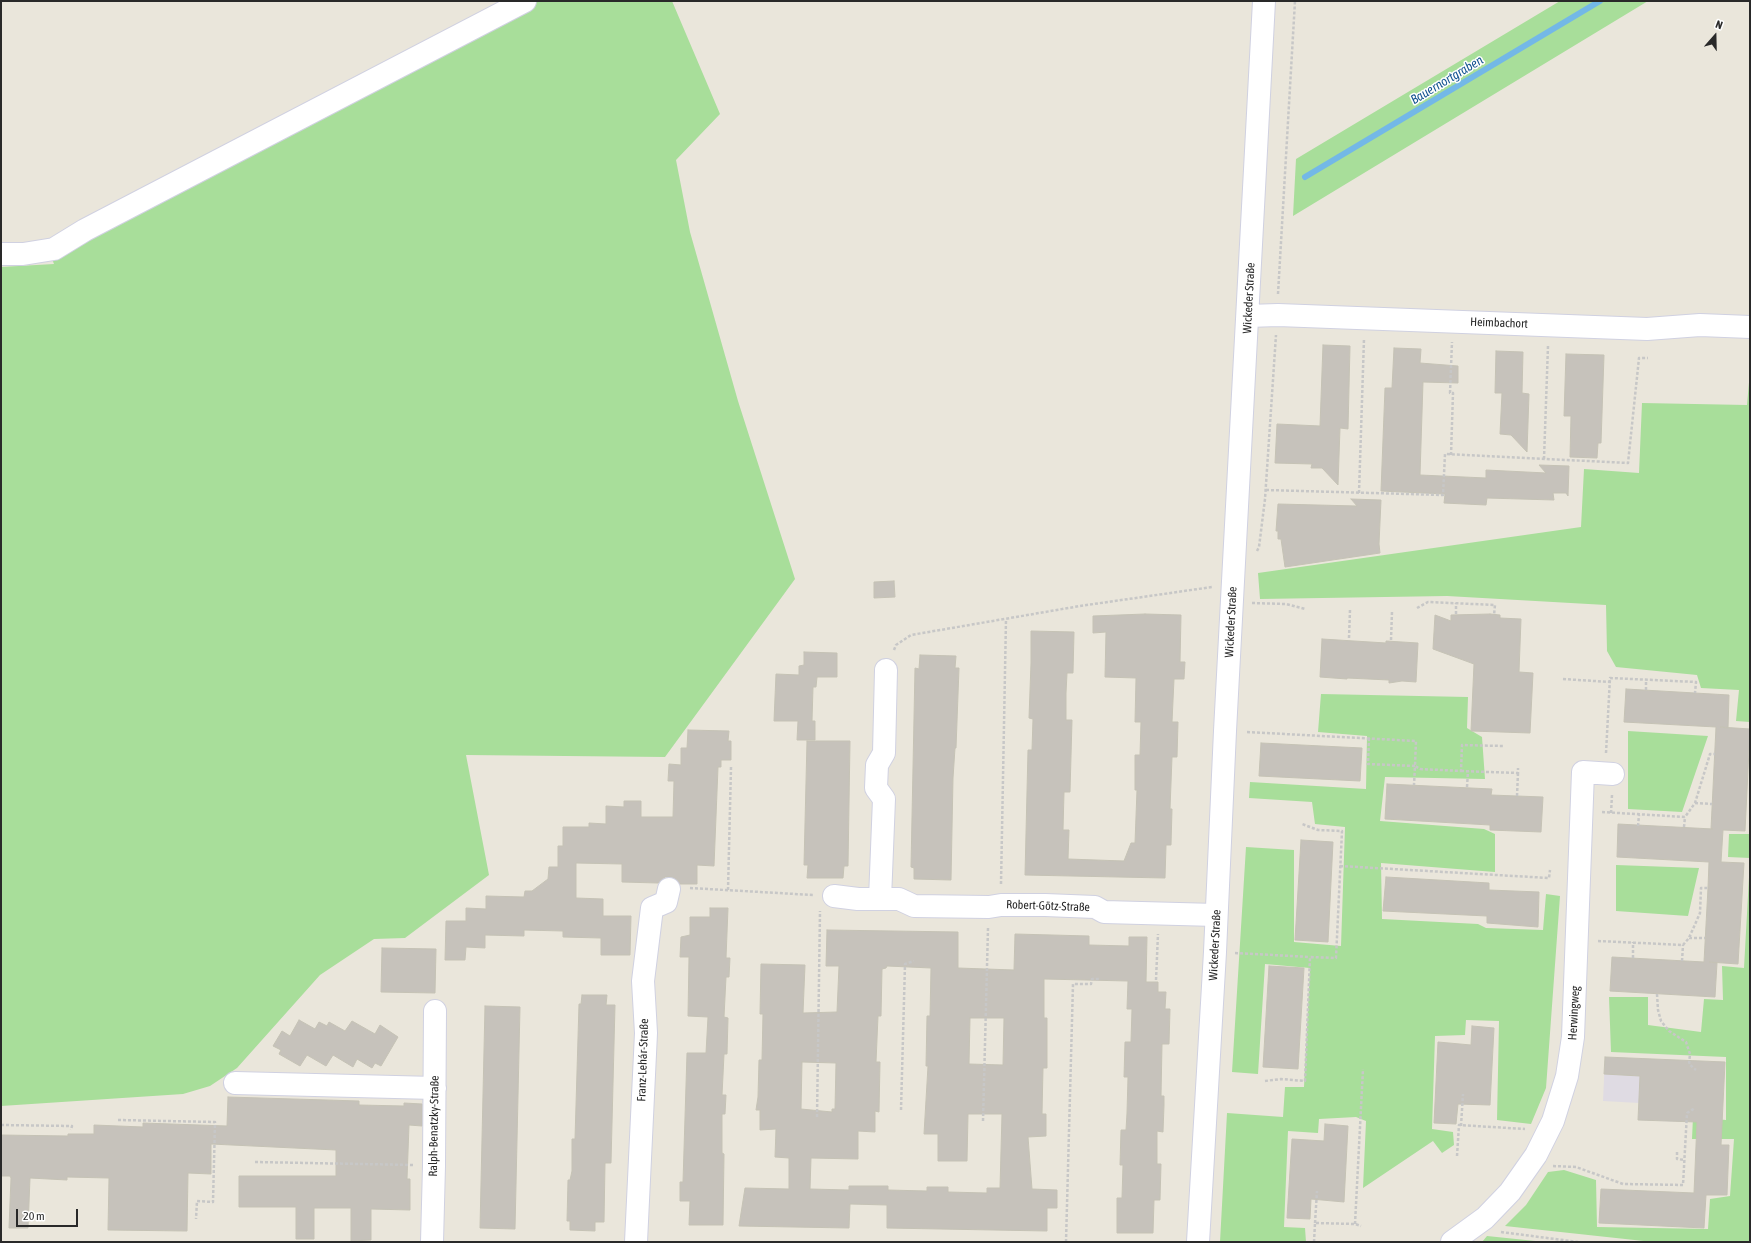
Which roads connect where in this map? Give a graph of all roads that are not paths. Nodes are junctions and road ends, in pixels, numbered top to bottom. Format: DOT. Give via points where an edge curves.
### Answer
graph roads {
  1 [pos="525,1"];
  2 [pos="1264,1"];
  3 [pos="1,254"];
  4 [pos="1248,316"];
  5 [pos="1750,327"];
  6 [pos="886,670"];
  7 [pos="1610,779"];
  8 [pos="669,889"];
  9 [pos="880,899"];
  10 [pos="825,900"];
  11 [pos="1216,915"];
  12 [pos="435,1011"];
  13 [pos="235,1083"];
  14 [pos="435,1088"];
  15 [pos="432,1242"];
  16 [pos="636,1242"];
  17 [pos="1198,1242"];
  18 [pos="1452,1242"];
  1 -- 3 [label="street" via="54,248 23,254"];
  2 -- 4 [label="street, Wickeder Straße"];
  4 -- 5 [label="street, Heimbachort" via="1647,329 1693,326"];
  4 -- 11 [label="street, Wickeder Straße"];
  6 -- 9 [label="street" via="884,753 877,765 876,788 884,799"];
  7 -- 18 [label="street, Herwingweg" via="1583,772 1570,1061 1553,1122 1536,1156 1510,1192 1485,1218"];
  8 -- 16 [label="street, Franz-Lehár-Straße" via="666,902 652,908 643,982 646,1033"];
  9 -- 10 [label="street, Robert-Götz-Straße"];
  9 -- 11 [label="street, Robert-Götz-Straße" via="899,899 914,906 1095,907 1104,912"];
  11 -- 17 [label="street, Wickeder Straße"];
  12 -- 14 [label="street, Ralph-Benatzky-Straße"];
  13 -- 14 [label="street"];
  14 -- 15 [label="street, Ralph-Benatzky-Straße"];
}
